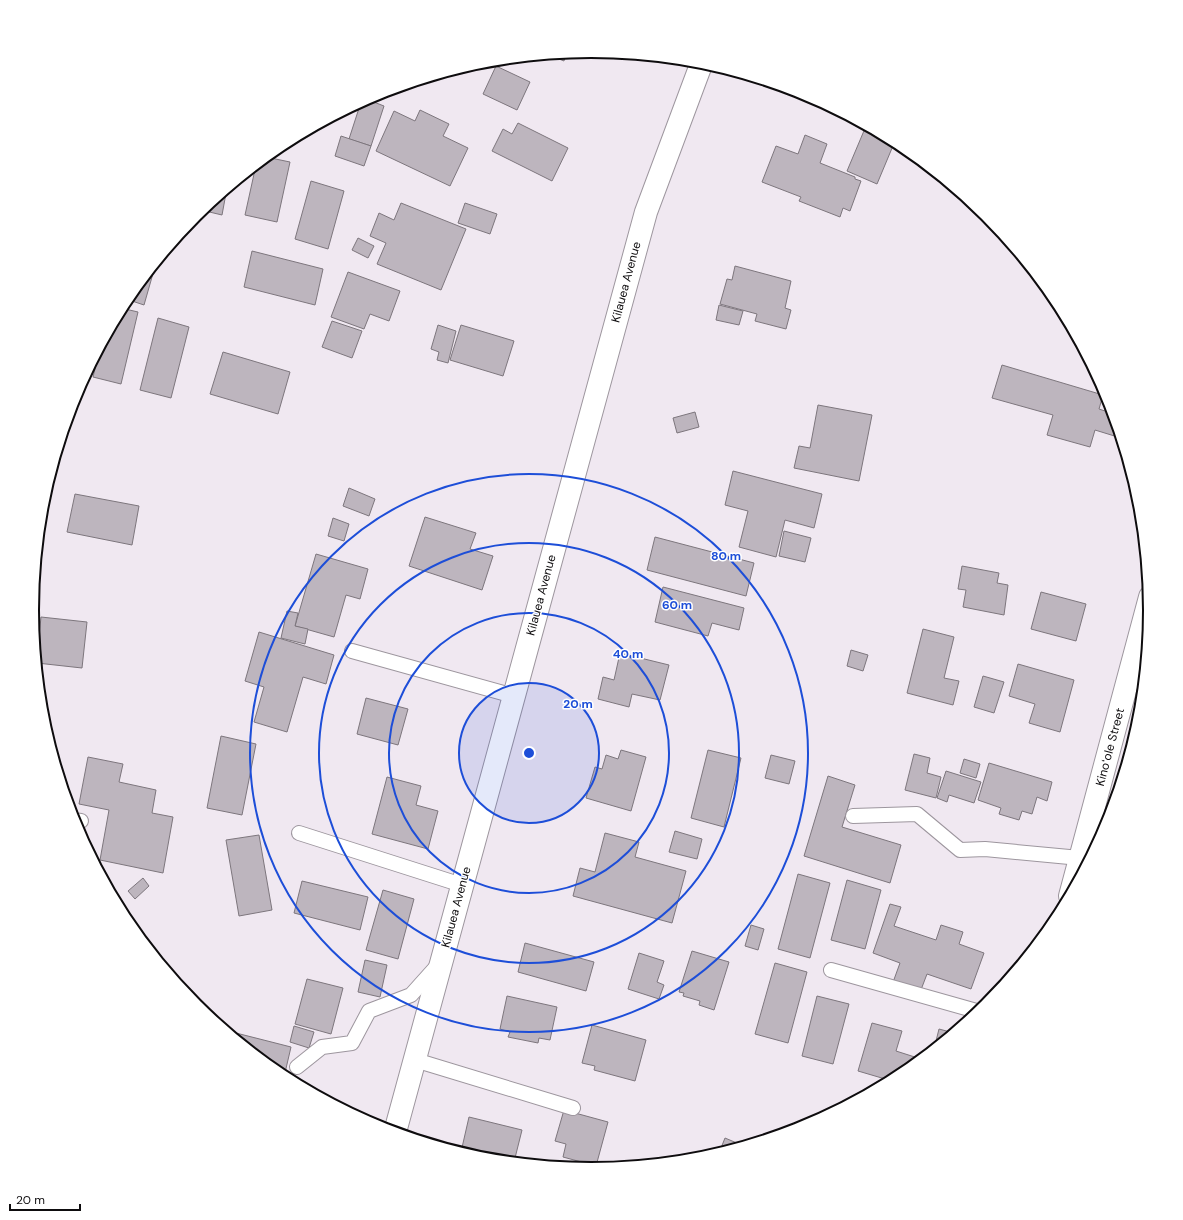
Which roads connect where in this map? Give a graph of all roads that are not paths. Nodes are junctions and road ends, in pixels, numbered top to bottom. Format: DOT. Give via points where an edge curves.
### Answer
graph roads {
  1 [pos="700,68"];
  2 [pos="1144,620"];
  3 [pos="352,651"];
  4 [pos="514,696"];
  5 [pos="853,816"];
  6 [pos="299,833"];
  7 [pos="1080,858"];
  8 [pos="1075,876"];
  9 [pos="462,885"];
  10 [pos="442,961"];
  11 [pos="832,970"];
  12 [pos="972,1010"];
  13 [pos="415,1060"];
  14 [pos="297,1067"];
  15 [pos="573,1108"];
  16 [pos="397,1126"];
  1 -- 4 [label="street, Kilauea Avenue" via="646,212"];
  2 -- 7 [label="street, Kinoʻole Street"];
  3 -- 4 [label="lane"];
  4 -- 9 [label="street, Kilauea Avenue"];
  5 -- 7 [label="lane" via="917,814 960,850 985,849"];
  6 -- 9 [label="lane"];
  7 -- 8 [label="street, Kinoʻole Street"];
  9 -- 10 [label="street, Kilauea Avenue"];
  10 -- 13 [label="street, Kilauea Avenue"];
  10 -- 14 [label="lane" via="411,995 370,1010 352,1043 322,1047"];
  11 -- 12 [label="lane"];
  13 -- 15 [label="lane"];
  13 -- 16 [label="street, Kilauea Avenue"];
}
